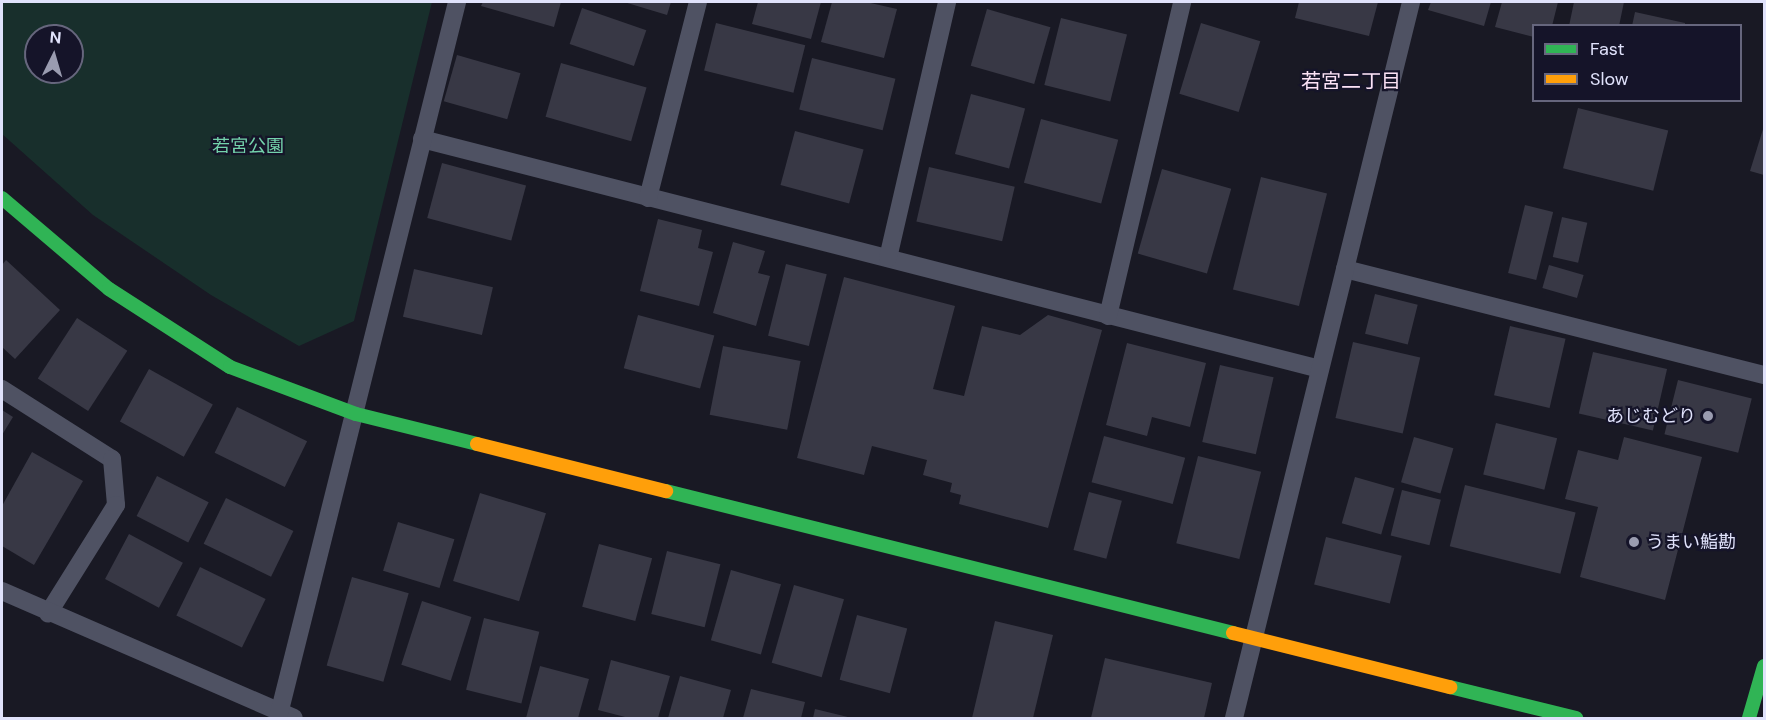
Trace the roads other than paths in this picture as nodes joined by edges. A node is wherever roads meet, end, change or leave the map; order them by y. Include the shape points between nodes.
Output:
1 (457, 2) edge
2 (698, 2) edge
3 (947, 2) edge
4 (1182, 2) edge
5 (1411, 2) edge
6 (422, 139) junction
7 (2, 198) edge
8 (648, 198) junction
9 (888, 258) junction
10 (1345, 269) junction
11 (1108, 316) junction
12 (1320, 369) junction
13 (1764, 375) edge
14 (2, 389) edge
15 (356, 414) junction
16 (2, 591) edge
17 (48, 614) junction
18 (1253, 639) junction
19 (1764, 666) edge
20 (284, 717) edge
21 (1234, 718) edge
22 (1576, 718) edge
23 (1749, 718) edge

1 - 6 lane
2 - 8 lane
3 - 9 lane
4 - 11 lane
5 - 10 lane
6 - 8 lane
6 - 15 lane
7 - 15 street via 109,289 230,367
8 - 9 lane
9 - 11 lane
10 - 12 lane
10 - 13 lane
11 - 12 lane
12 - 18 lane
14 - 17 lane via 112,459 116,505
15 - 18 street
15 - 20 lane
16 - 17 lane
17 - 20 lane
18 - 21 lane
18 - 22 street
19 - 23 street

